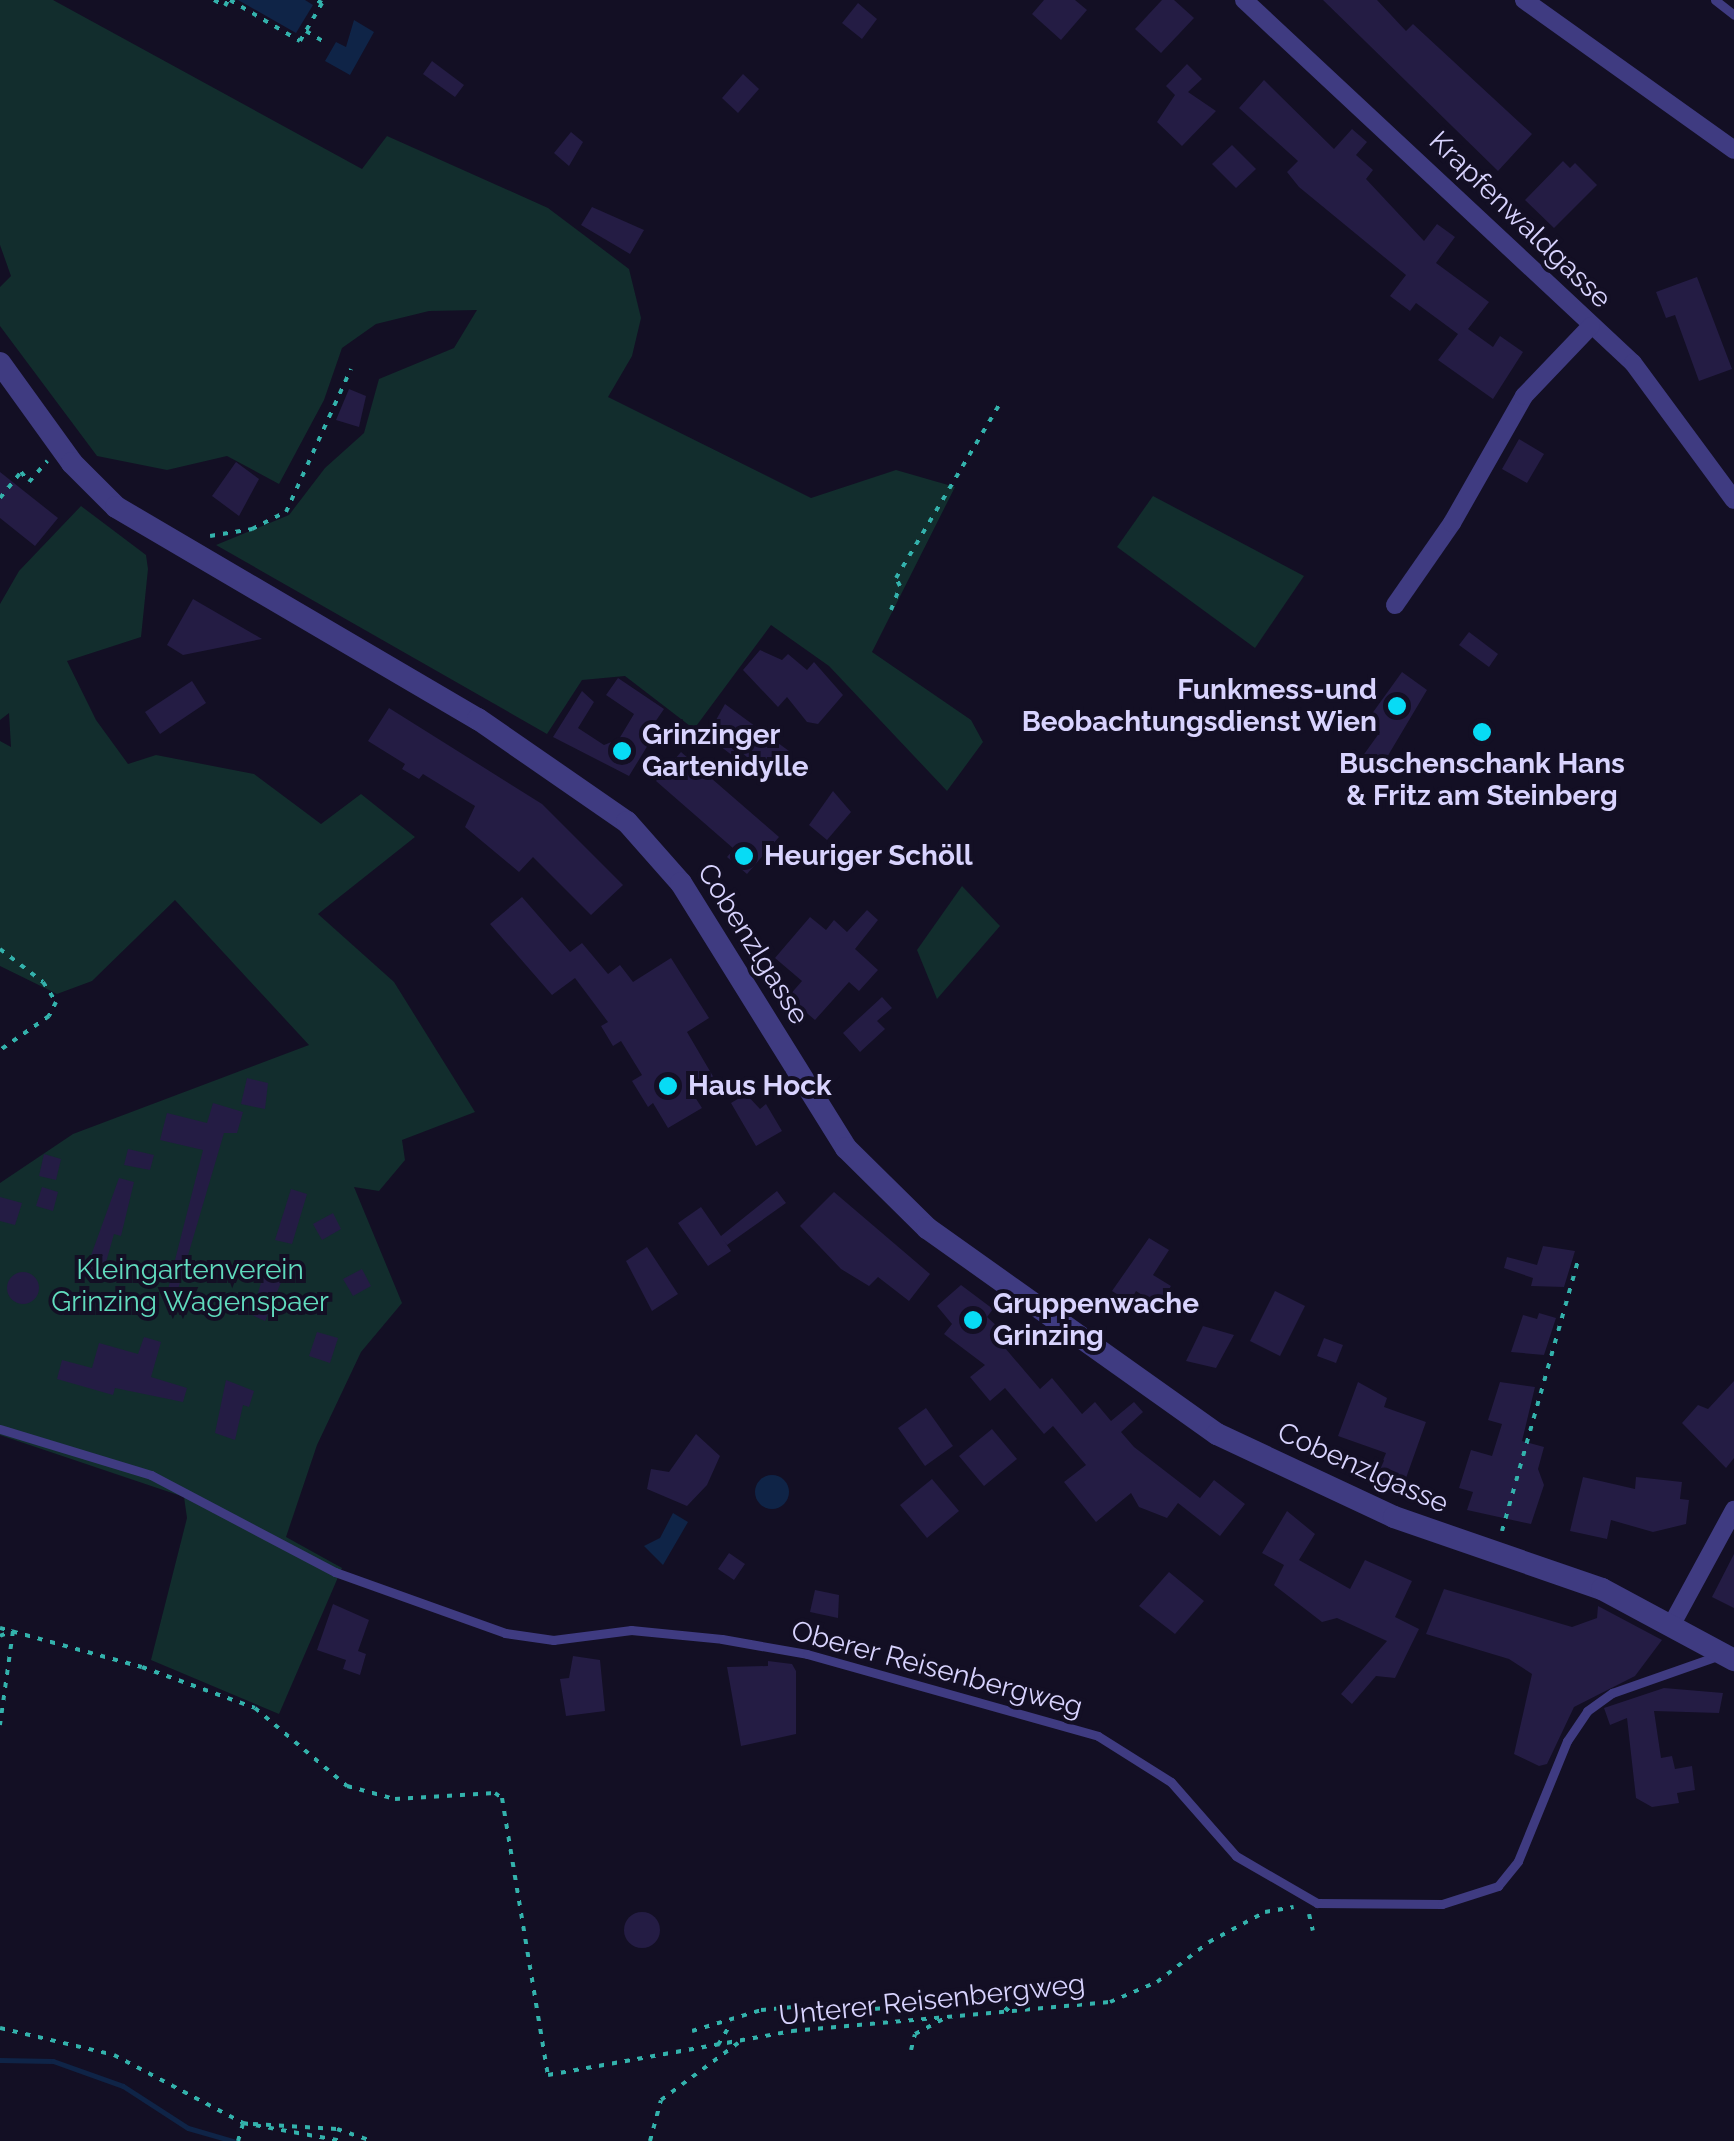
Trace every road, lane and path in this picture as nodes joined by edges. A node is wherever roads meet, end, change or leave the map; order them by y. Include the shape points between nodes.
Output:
1 (214, 0) edge
2 (229, 0) edge
3 (316, 0) edge
4 (1244, 0) edge
5 (1524, 0) edge
6 (1716, 0) edge
7 (1734, 15) edge
8 (306, 30) junction
9 (326, 44) dead end
10 (1734, 150) edge
11 (1591, 326) junction
12 (0, 364) edge
13 (351, 369) dead end
14 (999, 406) dead end
15 (60, 446) junction
16 (0, 498) edge
17 (1734, 500) edge
18 (195, 557) junction
19 (1395, 605) dead end
20 (890, 610) dead end
21 (0, 949) edge
22 (0, 1050) edge
23 (1580, 1256) dead end
24 (0, 1430) edge
25 (1734, 1510) edge
26 (1495, 1554) junction
27 (1672, 1624) junction
28 (0, 1628) edge
29 (13, 1631) junction
30 (0, 1636) edge
31 (1728, 1657) edge
32 (0, 1724) edge
33 (1312, 1904) junction
34 (1313, 1931) dead end
35 (1010, 2012) junction
36 (947, 2017) junction
37 (731, 2023) junction
38 (0, 2028) edge
39 (692, 2031) dead end
40 (738, 2043) junction
41 (717, 2047) junction
42 (911, 2050) dead end
43 (245, 2125) junction
44 (238, 2141) edge
45 (342, 2141) edge
46 (372, 2141) edge
47 (650, 2141) edge

1 - 2 path via 225,6
2 - 8 path via 300,41
3 - 8 path via 322,3
4 - 11 street, Krapfenwaldgasse
5 - 10 street
6 - 7 lane
8 - 9 path
11 - 17 street, Krapfenwaldgasse via 1646,379
11 - 19 street via 1524,396 1452,523
12 - 15 street, Cobenzlgasse
13 - 18 path via 286,512 252,529 211,534
14 - 20 path via 896,578
15 - 16 path via 29,482 21,472
15 - 18 street, Cobenzlgasse via 116,507
18 - 26 street, Cobenzlgasse via 478,719 614,809 681,883 846,1148 927,1228 1217,1434 1330,1490
21 - 22 path via 44,982 56,1002 49,1016
23 - 26 path
24 - 33 lane, Oberer Reisenbergweg via 151,1475 334,1572 504,1634 554,1640 631,1630 722,1639 807,1654 1098,1736 1172,1782 1236,1856
25 - 27 street
26 - 27 street, Cobenzlgasse via 1602,1589
27 - 31 street, Cobenzlgasse
28 - 29 path
29 - 30 path
29 - 32 path
29 - 41 path, Unterer Reisenbergweg via 142,1666 254,1708 348,1786 395,1799 494,1792 502,1798 548,2075
31 - 33 lane, Oberer Reisenbergweg via 1612,1694 1587,1711 1567,1741 1518,1861 1498,1886 1442,1904
33 - 34 path
33 - 35 path, Unterer Reisenbergweg via 1266,1912 1210,1942 1157,1982 1110,2002
35 - 36 path, Unterer Reisenbergweg
35 - 37 path via 995,1998 849,2011 825,2004 761,2010
36 - 40 path, Unterer Reisenbergweg via 808,2029
36 - 42 path via 915,2034
37 - 39 path
37 - 41 path
38 - 43 path via 114,2054
40 - 41 path, Unterer Reisenbergweg
40 - 47 path via 662,2100
43 - 44 path
43 - 45 path
43 - 46 path via 337,2129

